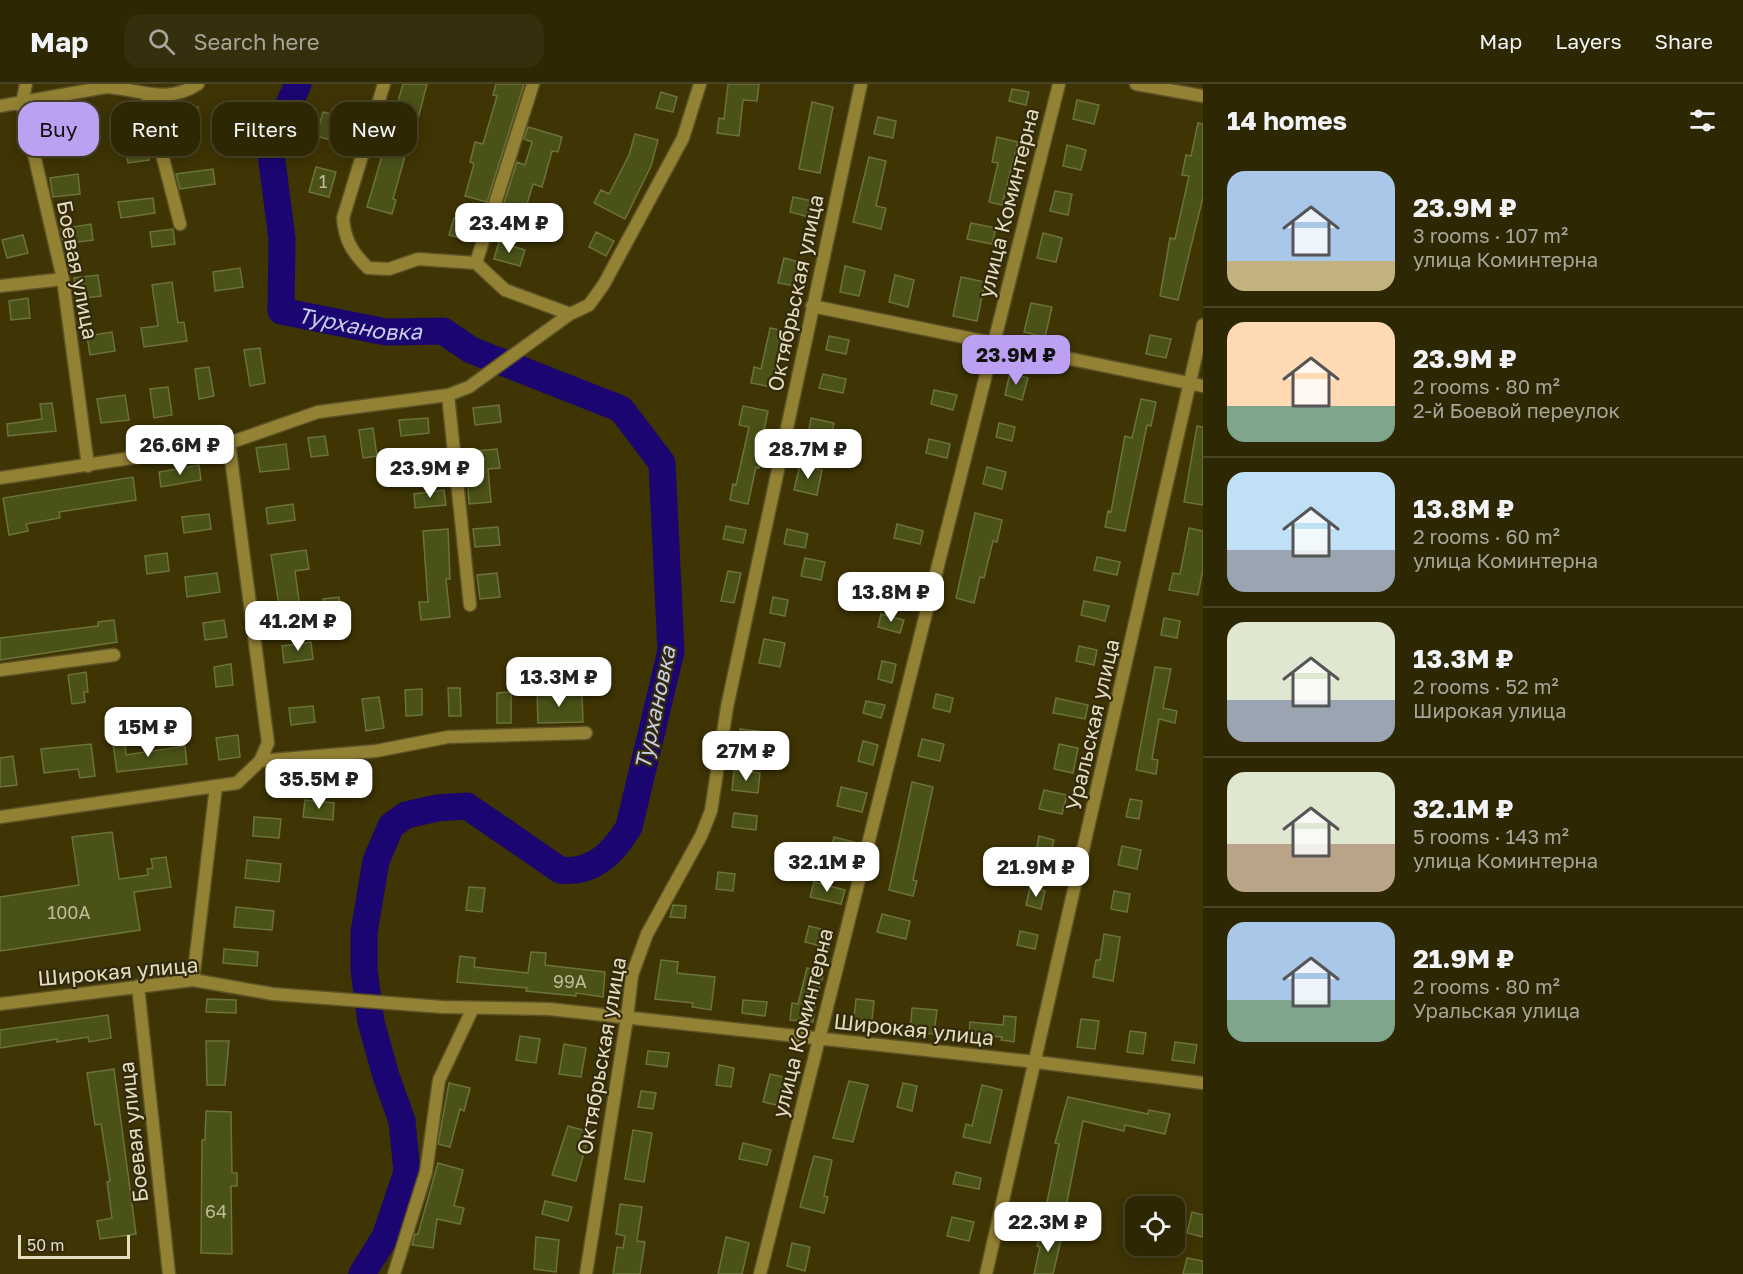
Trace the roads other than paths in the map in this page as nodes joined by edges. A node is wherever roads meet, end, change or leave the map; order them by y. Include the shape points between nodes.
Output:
1 (26, 84) edge
2 (198, 84) edge
3 (384, 84) edge
4 (533, 84) edge
5 (700, 84) edge
6 (861, 84) edge
7 (1059, 84) edge
8 (1136, 84) edge
9 (147, 96) junction
10 (1203, 96) edge
11 (22, 102) edge
12 (27, 102) edge
13 (18, 104) edge
14 (0, 106) edge
15 (34, 156) edge
16 (180, 224) dead end
17 (476, 264) junction
18 (63, 279) junction
19 (0, 286) edge
20 (812, 306) junction
21 (570, 314) junction
22 (1203, 326) edge
23 (994, 344) junction
24 (1197, 385) edge
25 (448, 395) junction
26 (229, 443) junction
27 (88, 466) junction
28 (0, 478) edge
29 (470, 604) dead end
30 (114, 655) dead end
31 (0, 670) edge
32 (586, 733) dead end
33 (260, 761) junction
34 (216, 786) junction
35 (0, 817) edge
36 (193, 980) junction
37 (138, 986) junction
38 (0, 1005) edge
39 (473, 1008) junction
40 (627, 1018) junction
41 (819, 1040) junction
42 (1036, 1062) junction
43 (1203, 1083) edge
44 (169, 1274) edge
45 (394, 1274) edge
46 (586, 1274) edge
47 (760, 1274) edge
48 (986, 1274) edge

1 - 11 street, Боевая улица
2 - 9 street via 174,93
3 - 17 street via 343,218 345,238 368,268 389,269 418,259
4 - 17 street
5 - 21 street via 684,138 604,284 589,306
6 - 20 street, Октябрьская улица
7 - 23 street, улица Коминтерна
8 - 10 street
9 - 12 street via 106,87
9 - 16 street
13 - 14 street
15 - 18 street, Боевая улица
17 - 21 street via 505,290
18 - 19 street
18 - 27 street, Боевая улица
20 - 23 street
20 - 40 street, Октябрьская улица via 727,707 711,811 647,934 632,975
21 - 25 street via 469,387
22 - 24 street, Уральская улица
23 - 24 street
23 - 41 street, улица Коминтерна
24 - 42 street, Уральская улица
25 - 26 street via 318,412
25 - 29 street
26 - 27 street
26 - 33 street via 268,743
27 - 28 street
30 - 31 street
32 - 33 street via 448,737 376,751
33 - 34 street via 237,783
34 - 35 street
34 - 36 street
36 - 37 street, Широкая улица
36 - 39 street, Широкая улица via 273,994
37 - 38 street, Широкая улица
37 - 44 street, Боевая улица
39 - 40 street, Широкая улица via 549,1009
39 - 45 street via 439,1080 426,1172
40 - 41 street, Широкая улица
40 - 46 street, Октябрьская улица
41 - 42 street, Широкая улица
41 - 47 street, улица Коминтерна
42 - 43 street, Широкая улица
42 - 48 street, Уральская улица

